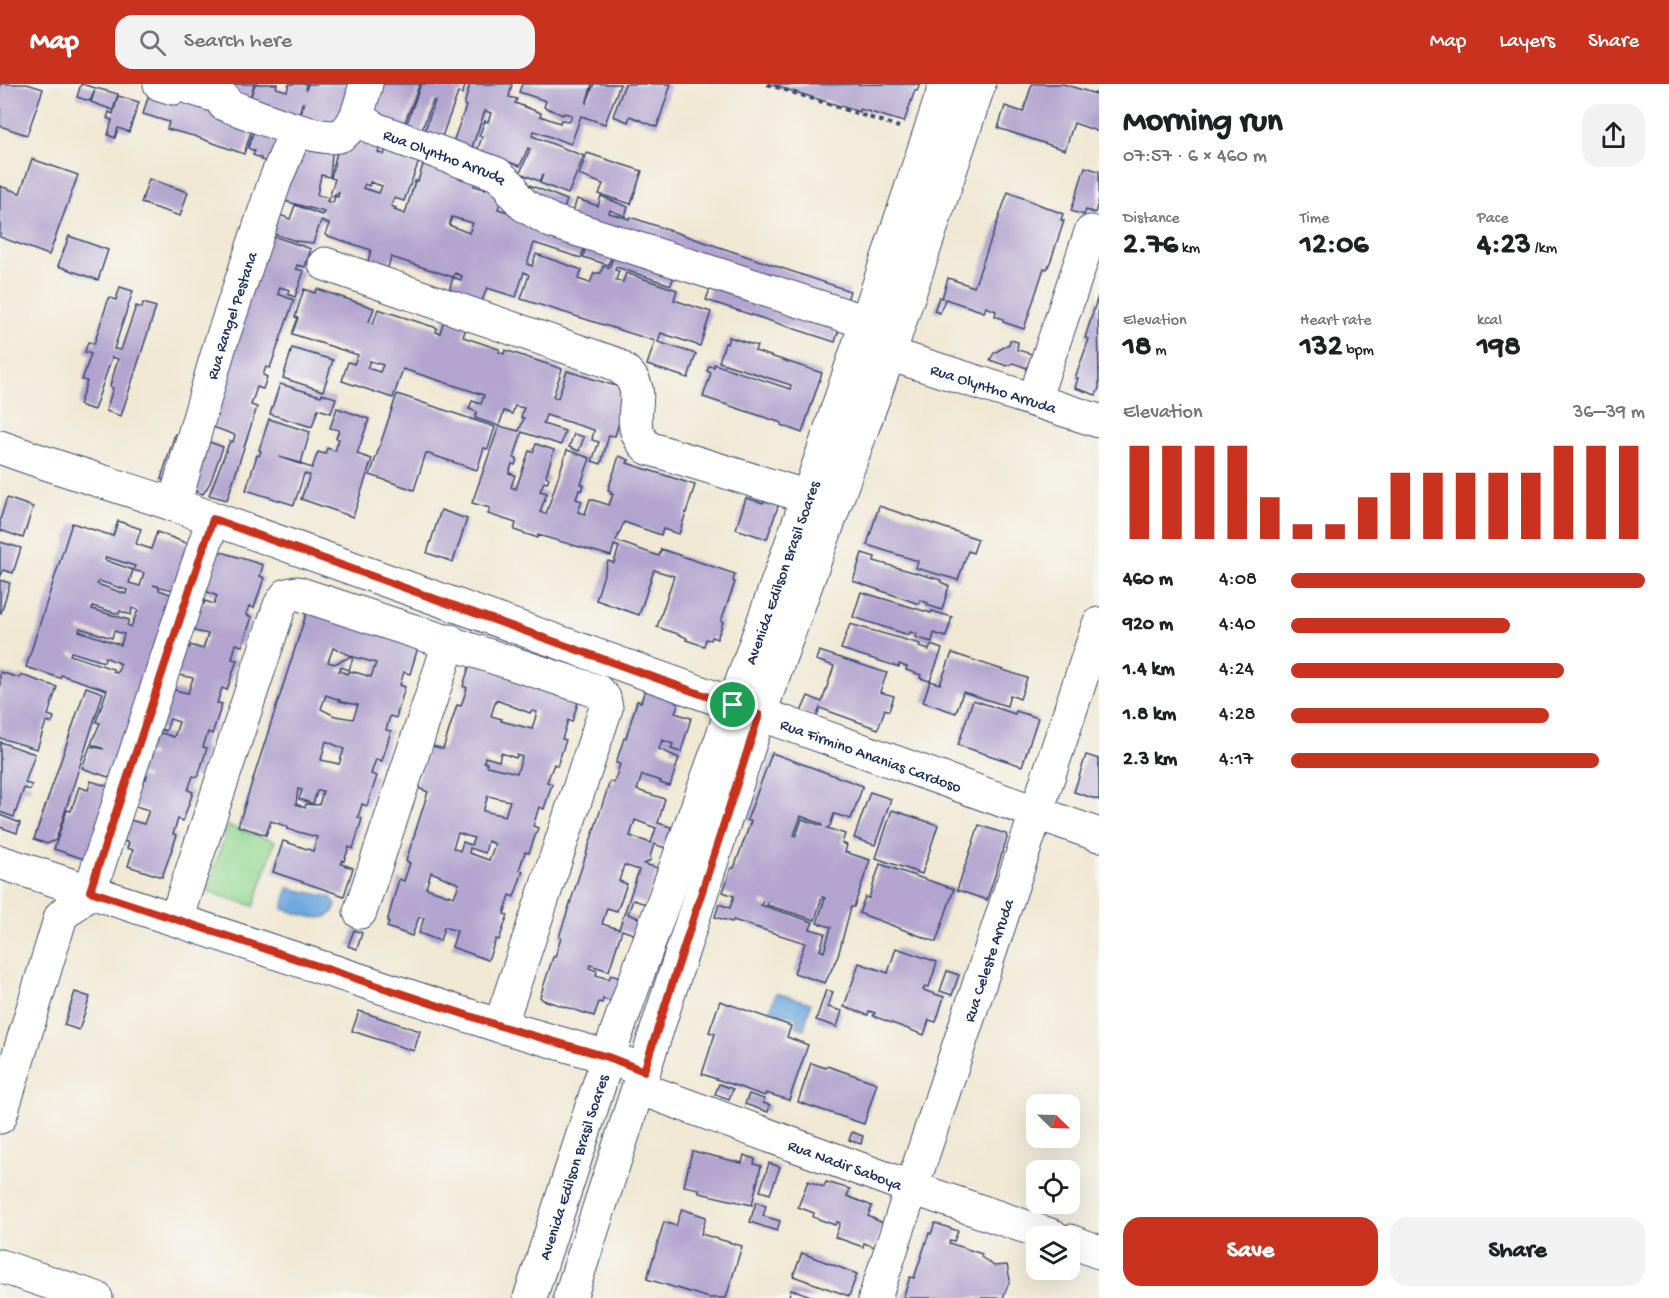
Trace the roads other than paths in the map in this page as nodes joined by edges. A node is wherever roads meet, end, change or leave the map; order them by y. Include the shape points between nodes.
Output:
1 (366, 84) edge
2 (946, 84) edge
3 (979, 84) edge
4 (152, 85) edge
5 (356, 117) junction
6 (296, 130) junction
7 (1091, 231) dead end
8 (325, 264) dead end
9 (866, 322) junction
10 (889, 354) junction
11 (1034, 400) junction
12 (1099, 421) edge
13 (0, 447) edge
14 (808, 497) junction
15 (174, 505) junction
16 (213, 519) junction
17 (1099, 624) edge
18 (450, 641) junction
19 (746, 710) junction
20 (1035, 812) junction
21 (1099, 835) edge
22 (0, 862) edge
23 (90, 891) junction
24 (360, 912) dead end
25 (176, 919) junction
26 (500, 1026) junction
27 (608, 1057) junction
28 (642, 1079) junction
29 (0, 1117) edge
30 (912, 1188) junction
31 (1026, 1227) edge
32 (1080, 1245) edge
33 (1099, 1251) edge
34 (0, 1266) edge
35 (96, 1298) edge
36 (530, 1298) edge
37 (570, 1298) edge
38 (875, 1298) edge

1 - 5 street
2 - 9 street, Avenida Edilson Brasil Soares
3 - 10 street, Avenida Edilson Brasil Soares
4 - 6 street via 173,88 178,84 223,98 224,104
5 - 6 street via 342,135 332,138
5 - 9 street, Rua Olyntho Arruda via 375,129 497,174 524,205 551,221
6 - 15 street, Rua Rangel Pestana via 220,345
7 - 11 street
8 - 14 street via 613,363 632,378 636,388 635,427 639,439 648,447
9 - 14 street, Avenida Edilson Brasil Soares
10 - 11 street, Rua Olyntho Arruda
10 - 19 street, Avenida Edilson Brasil Soares
11 - 12 street, Rua Olyntho Arruda
13 - 15 street, Rua Firmino Ananias Cardoso
14 - 19 street, Avenida Edilson Brasil Soares
15 - 16 street, Rua Firmino Ananias Cardoso
16 - 19 street, Rua Firmino Ananias Cardoso
16 - 23 street
17 - 20 street, Rua Celeste Arruda
18 - 24 street
18 - 25 street via 297,593 287,595 280,605
18 - 26 street via 597,691 606,708
19 - 20 street, Rua Firmino Ananias Cardoso
19 - 27 street, Avenida Edilson Brasil Soares
19 - 28 street, Avenida Edilson Brasil Soares
20 - 21 street, Rua Firmino Ananias Cardoso
20 - 30 street, Rua Celeste Arruda
22 - 23 street, Rua Nadir Saboya
23 - 25 street, Rua Nadir Saboya
23 - 29 street via 61,916
25 - 26 street, Rua Nadir Saboya
26 - 27 street, Rua Nadir Saboya
27 - 28 street, Rua Nadir Saboya
27 - 36 street, Avenida Edilson Brasil Soares
28 - 30 street, Rua Nadir Saboya
28 - 37 street, Avenida Edilson Brasil Soares
30 - 31 street, Rua Nadir Saboya
30 - 38 street, Rua Celeste Arruda
32 - 33 street
34 - 35 street

